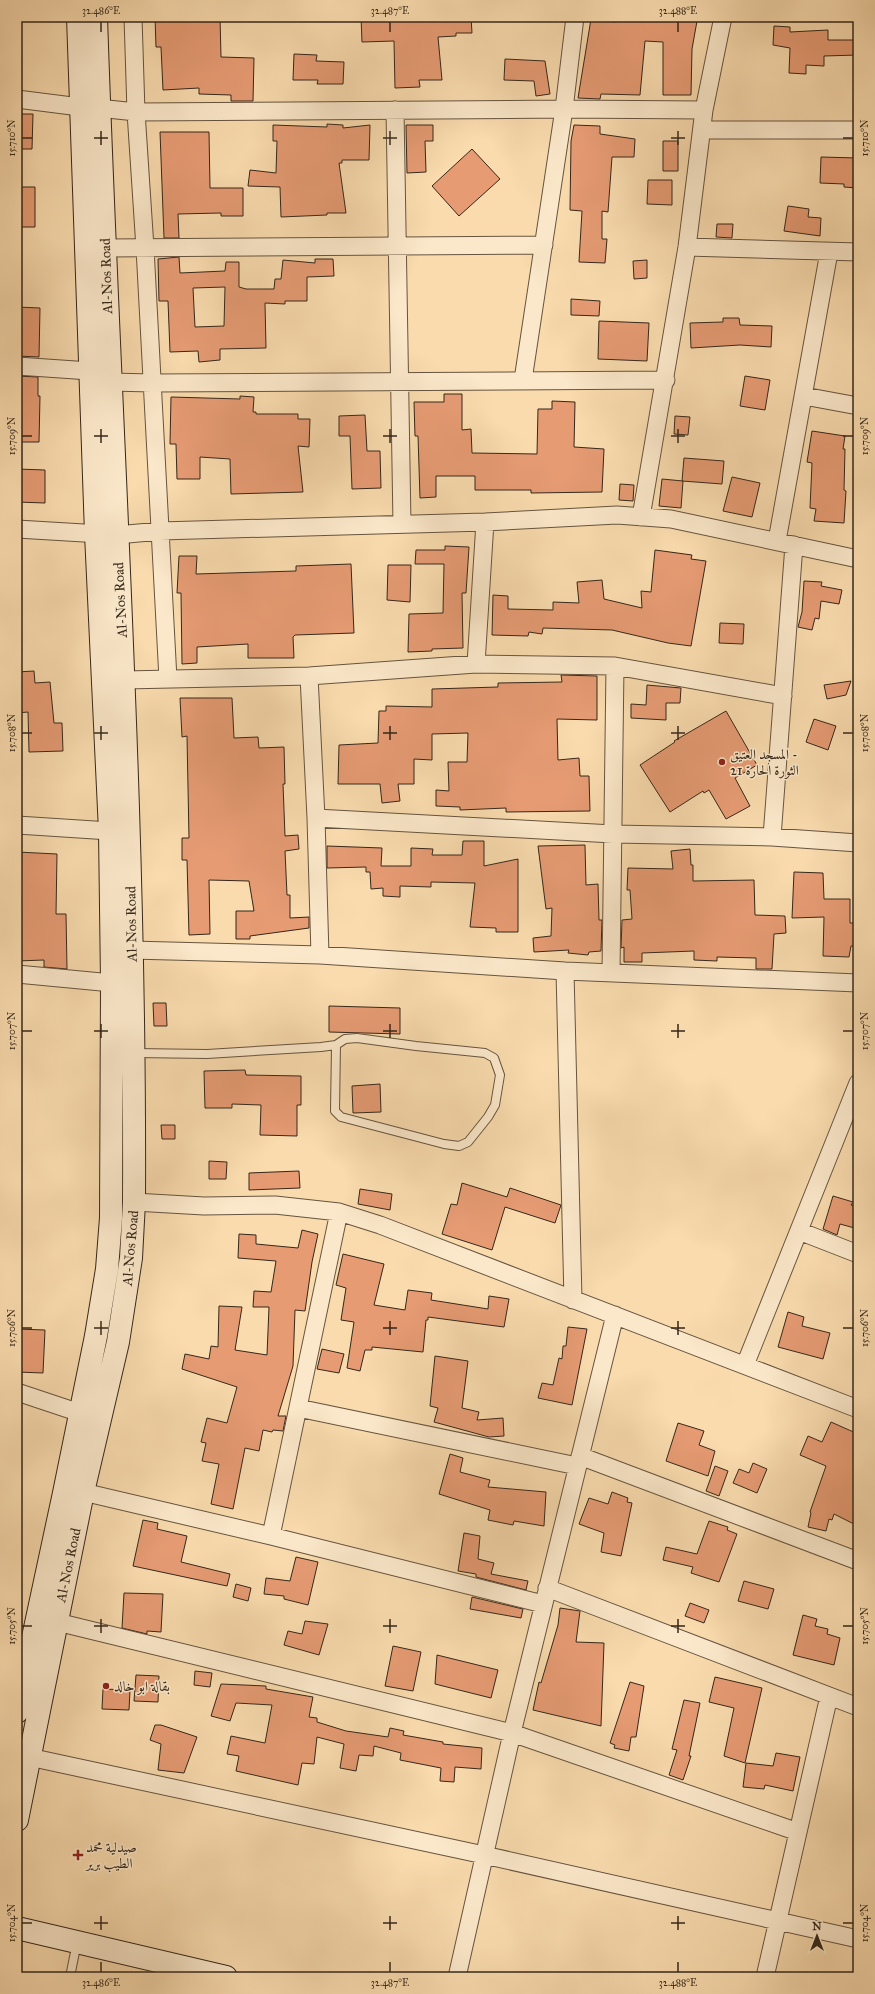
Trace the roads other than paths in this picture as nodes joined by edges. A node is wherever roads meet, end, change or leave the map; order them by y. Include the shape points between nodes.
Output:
1 (78, 17) edge
2 (96, 17) edge
3 (133, 17) edge
4 (575, 17) edge
5 (723, 17) edge
6 (17, 99) edge
7 (89, 108) junction
8 (564, 109) junction
9 (395, 110) junction
10 (704, 110) junction
11 (136, 112) junction
12 (702, 130) junction
13 (858, 130) edge
14 (544, 245) junction
15 (398, 246) junction
16 (687, 247) junction
17 (105, 248) junction
18 (145, 248) junction
19 (830, 252) junction
20 (858, 252) edge
21 (17, 366) edge
22 (90, 371) junction
23 (523, 380) junction
24 (666, 380) junction
25 (110, 382) junction
26 (400, 382) junction
27 (152, 383) junction
28 (804, 396) junction
29 (858, 406) edge
30 (641, 517) junction
31 (485, 522) junction
32 (402, 524) junction
33 (17, 530) edge
34 (160, 531) junction
35 (96, 534) junction
36 (117, 535) junction
37 (777, 541) junction
38 (794, 545) junction
39 (858, 559) edge
40 (476, 664) junction
41 (615, 666) junction
42 (308, 676) junction
43 (168, 679) junction
44 (124, 680) junction
45 (783, 696) junction
46 (316, 818) junction
47 (17, 825) edge
48 (110, 831) junction
49 (613, 834) junction
50 (772, 837) junction
51 (858, 843) edge
52 (131, 950) junction
53 (320, 955) junction
54 (565, 971) junction
55 (610, 973) junction
56 (17, 974) edge
57 (112, 983) junction
58 (858, 983) edge
59 (336, 1045) junction
60 (134, 1053) junction
61 (858, 1083) edge
62 (134, 1202) junction
63 (339, 1212) junction
64 (799, 1231) junction
65 (858, 1254) edge
66 (573, 1300) junction
67 (614, 1315) junction
68 (745, 1365) junction
69 (17, 1392) edge
70 (298, 1408) junction
71 (858, 1408) edge
72 (80, 1413) junction
73 (579, 1461) junction
74 (83, 1492) junction
75 (271, 1536) junction
76 (858, 1561) edge
77 (545, 1596) junction
78 (57, 1622) junction
79 (21, 1675) edge
80 (830, 1696) junction
81 (858, 1707) edge
82 (17, 1712) edge
83 (512, 1733) junction
84 (29, 1757) junction
85 (17, 1820) edge
86 (798, 1832) junction
87 (484, 1855) junction
88 (777, 1923) junction
89 (17, 1928) edge
90 (858, 1940) edge
91 (77, 1942) junction
92 (70, 1977) edge
93 (226, 1977) edge
94 (457, 1977) edge
95 (764, 1977) edge

1 - 7 main road, Al-Nos Road
2 - 7 main road, Al-Nos Road
3 - 11 street
4 - 8 street
5 - 10 street
6 - 7 street
7 - 11 street
7 - 17 main road, Al-Nos Road
7 - 22 main road, Al-Nos Road
8 - 9 street
8 - 10 street
8 - 14 street
9 - 11 street
9 - 15 street
10 - 12 street
11 - 18 street
12 - 13 street
12 - 16 street
14 - 15 street
14 - 23 street
15 - 18 street
15 - 26 street
16 - 19 street
16 - 24 street
17 - 18 street
17 - 25 main road, Al-Nos Road
18 - 27 street
19 - 20 street
19 - 28 street
21 - 22 street
22 - 35 main road, Al-Nos Road
23 - 24 street
23 - 26 street
24 - 30 street
25 - 27 street
25 - 36 main road, Al-Nos Road
26 - 27 street
26 - 32 street
27 - 34 street
28 - 29 street
28 - 37 street
30 - 31 street via 617,515
30 - 37 street via 671,520
31 - 32 street
31 - 40 street
32 - 34 street
33 - 35 street
34 - 36 street
34 - 43 street
35 - 36 street
35 - 48 main road, Al-Nos Road
36 - 44 main road, Al-Nos Road
37 - 38 street
38 - 39 street
38 - 45 street
40 - 41 street
40 - 42 street
41 - 45 street
41 - 49 street
42 - 43 street
42 - 46 street
43 - 44 street
44 - 52 main road, Al-Nos Road
45 - 50 street
46 - 49 street
46 - 53 street
47 - 48 street
48 - 57 main road, Al-Nos Road
49 - 50 street
49 - 55 street
50 - 51 street
52 - 53 street
52 - 60 main road, Al-Nos Road
53 - 54 street
54 - 55 street
54 - 66 street
55 - 58 street
56 - 57 street
57 - 72 main road, Al-Nos Road via 111,1218 107,1269
59 - 59 lane via 345,1039 357,1038 486,1053 494,1058 500,1075 495,1105 468,1142 459,1146 340,1117 335,1111
59 - 60 lane via 207,1054
60 - 62 main road, Al-Nos Road
61 - 64 street
62 - 63 street via 204,1206 275,1205
62 - 74 main road, Al-Nos Road via 131,1258 118,1342
63 - 66 street via 380,1225
63 - 70 street
64 - 65 street
64 - 68 street
66 - 67 street
67 - 68 street
67 - 73 street
68 - 71 street
69 - 72 street
70 - 73 street
70 - 75 street
72 - 79 main road, Al-Nos Road
73 - 76 street
73 - 77 street
74 - 75 street
74 - 78 main road, Al-Nos Road
75 - 77 street
77 - 80 street
77 - 83 street
78 - 83 street
78 - 84 main road, Al-Nos Road
79 - 82 main road, Al-Nos Road
80 - 81 street
80 - 86 street
83 - 86 street
83 - 87 street
84 - 85 main road, Al-Nos Road
84 - 87 street
86 - 88 street
87 - 88 street
87 - 94 street
88 - 90 street
88 - 95 street
89 - 91 main road
91 - 92 lane
91 - 93 main road

